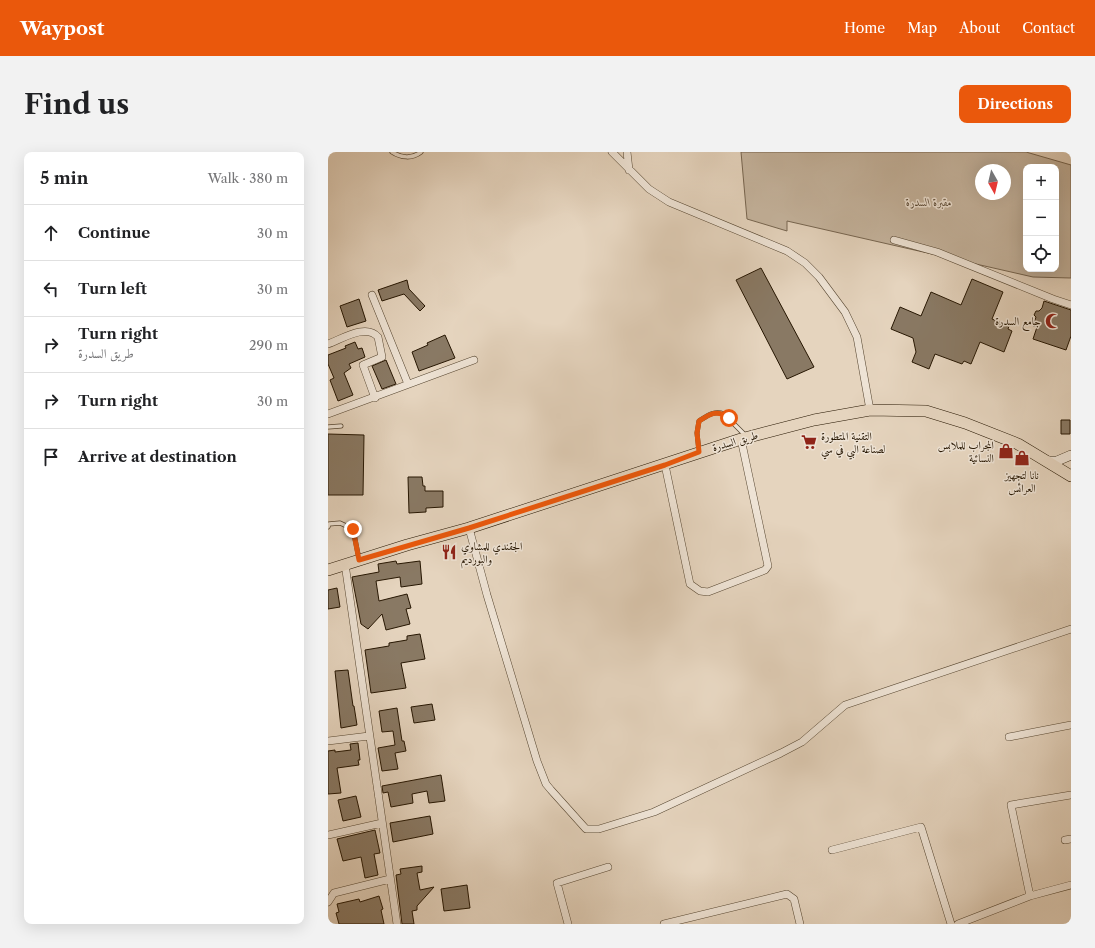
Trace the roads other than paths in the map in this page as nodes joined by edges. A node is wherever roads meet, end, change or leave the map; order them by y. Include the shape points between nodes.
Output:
1 (392, 152) edge
2 (421, 152) edge
3 (612, 152) edge
4 (627, 152) edge
5 (629, 170) junction
6 (894, 240) dead end
7 (372, 295) dead end
8 (1071, 305) edge
9 (328, 344) edge
10 (474, 360) dead end
11 (408, 384) junction
12 (375, 398) junction
13 (870, 410) junction
14 (328, 414) edge
15 (341, 426) dead end
16 (328, 427) edge
17 (744, 438) junction
18 (699, 452) junction
19 (1071, 455) edge
20 (1045, 461) junction
21 (665, 465) junction
22 (1071, 476) edge
23 (328, 524) edge
24 (469, 528) junction
25 (359, 560) junction
26 (345, 564) junction
27 (328, 570) edge
28 (1071, 630) edge
29 (1071, 725) edge
30 (369, 736) junction
31 (1009, 737) dead end
32 (328, 741) edge
33 (1071, 795) edge
34 (382, 823) junction
35 (328, 835) edge
36 (832, 850) dead end
37 (608, 868) dead end
38 (390, 879) junction
39 (1071, 885) edge
40 (1030, 896) junction
41 (328, 902) edge
42 (397, 924) edge
43 (568, 924) edge
44 (664, 924) edge
45 (800, 924) edge
46 (951, 924) edge
47 (958, 924) edge

1 - 2 lane via 410,157
3 - 5 street
4 - 5 street
5 - 13 street via 649,189 670,202 787,251 804,262 819,277 845,312 857,337
6 - 8 street via 937,252
7 - 11 street
9 - 12 street via 362,331 376,334 381,344 382,356 363,365
10 - 11 street
11 - 12 street
12 - 14 street
13 - 17 main road, طريق السدرة via 814,420
13 - 20 main road, طريق السدرة via 926,411 965,422 1018,444
15 - 16 lane
17 - 18 main road, طريق السدرة
17 - 18 lane via 724,414 712,413 699,421
17 - 21 street via 768,566 765,570 708,592 693,588 690,584
18 - 21 main road, طريق السدرة
19 - 20 street via 1057,461
20 - 22 main road, طريق السدرة
21 - 24 main road, طريق السدرة
23 - 25 lane via 340,523 353,529
24 - 25 main road, طريق السدرة
24 - 28 street via 487,595 546,784 556,798 589,830 654,812 781,753 802,742 845,705
25 - 26 main road, طريق السدرة
26 - 27 main road, طريق السدرة
26 - 30 street
29 - 31 street
30 - 32 street
30 - 34 street
33 - 40 street via 1011,805
34 - 35 street
34 - 38 street
36 - 46 street via 921,827
37 - 43 street via 557,883
38 - 41 street via 334,893
38 - 42 street
39 - 40 street
40 - 47 street
44 - 45 street via 787,894 794,899

